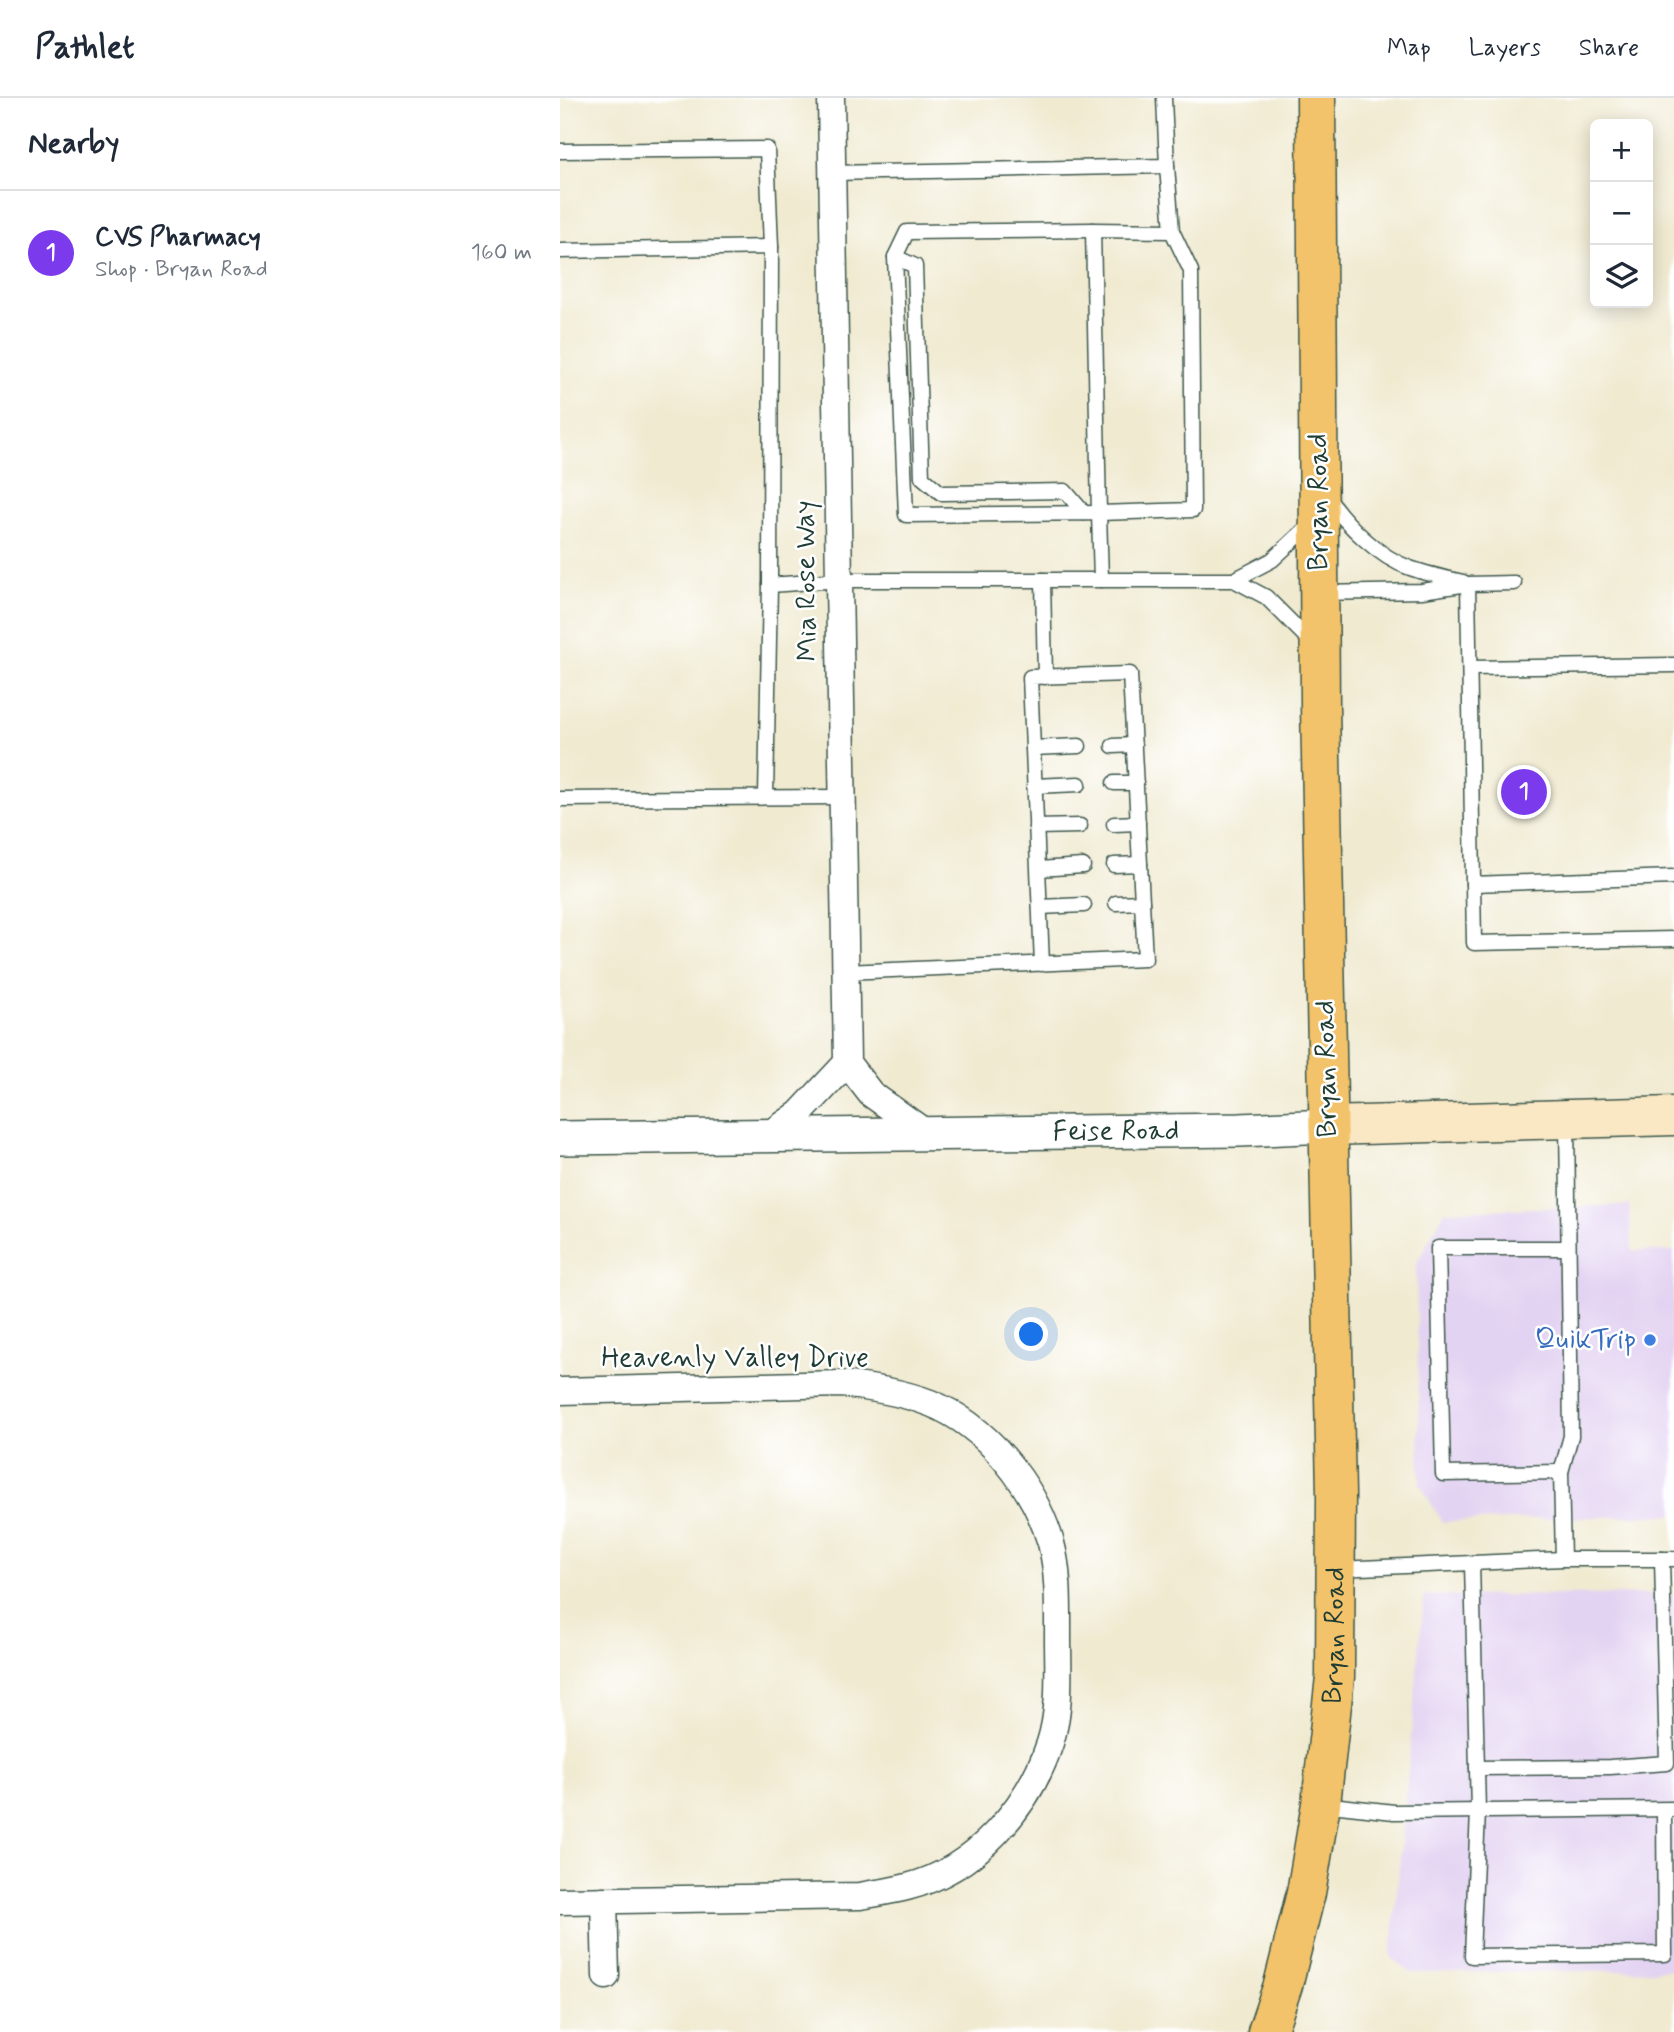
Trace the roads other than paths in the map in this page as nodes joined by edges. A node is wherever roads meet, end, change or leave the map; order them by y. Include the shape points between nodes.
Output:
1 (831, 98) edge
2 (1164, 98) edge
3 (1316, 98) edge
4 (560, 151) edge
5 (1167, 166) junction
6 (832, 173) junction
7 (1093, 230) junction
8 (1172, 231) junction
9 (771, 247) junction
10 (560, 251) edge
11 (895, 257) junction
12 (1320, 500) junction
13 (1084, 513) junction
14 (1099, 513) junction
15 (839, 580) junction
16 (1043, 580) junction
17 (1101, 580) junction
18 (1234, 580) junction
19 (1514, 583) dead end
20 (1468, 584) junction
21 (771, 585) junction
22 (1320, 593) junction
23 (1320, 652) junction
24 (1674, 665) edge
25 (1471, 668) junction
26 (1045, 677) junction
27 (1134, 745) junction
28 (1079, 746) dead end
29 (1113, 746) dead end
30 (1033, 748) junction
31 (1114, 783) dead end
32 (1136, 783) junction
33 (1079, 784) dead end
34 (1034, 786) junction
35 (766, 797) junction
36 (842, 797) junction
37 (560, 799) edge
38 (1138, 823) junction
39 (1114, 824) dead end
40 (1080, 826) dead end
41 (1036, 827) junction
42 (1140, 864) junction
43 (1114, 865) dead end
44 (1083, 866) dead end
45 (1039, 869) junction
46 (1674, 877) edge
47 (1473, 884) junction
48 (1142, 902) junction
49 (1116, 903) dead end
50 (1084, 905) dead end
51 (1040, 907) junction
52 (1674, 939) edge
53 (1042, 964) junction
54 (845, 972) junction
55 (847, 1063) junction
56 (1674, 1116) edge
57 (1567, 1121) junction
58 (1328, 1126) junction
59 (926, 1133) junction
60 (769, 1135) junction
61 (560, 1139) edge
62 (1567, 1248) junction
63 (560, 1391) edge
64 (1561, 1472) junction
65 (1563, 1559) junction
66 (1668, 1559) edge
67 (1472, 1563) junction
68 (1337, 1569) junction
69 (1477, 1768) junction
70 (1321, 1804) junction
71 (1669, 1810) edge
72 (1478, 1811) junction
73 (560, 1900) edge
74 (604, 1900) junction
75 (606, 1976) dead end
76 (1267, 2032) edge

1 - 6 street, Mia Rose Way
2 - 5 lane
3 - 12 main road, Bryan Road
4 - 9 lane via 767,149
5 - 6 lane
5 - 8 lane
6 - 15 street, Mia Rose Way
7 - 8 lane
7 - 11 lane via 907,232
7 - 14 lane
8 - 14 lane via 1191,271 1193,509
9 - 10 lane
9 - 21 lane
11 - 13 lane via 915,266 922,477 941,493 1065,491
11 - 13 lane via 906,515
12 - 18 lane via 1272,560
12 - 20 lane via 1407,568
12 - 22 main road, Bryan Road
13 - 14 lane
14 - 17 lane
15 - 16 lane
15 - 21 lane
15 - 36 street, Mia Rose Way
16 - 17 lane
16 - 26 lane
17 - 18 lane
18 - 23 lane via 1266,597
19 - 20 lane
20 - 22 lane via 1422,591
20 - 25 lane
21 - 35 lane
22 - 23 main road, Bryan Road
23 - 58 main road, Bryan Road
24 - 25 lane
25 - 47 lane
26 - 27 lane via 1130,674
26 - 30 lane via 1030,677
27 - 29 lane
27 - 32 lane
28 - 30 lane
30 - 34 lane
31 - 32 lane
32 - 38 lane
33 - 34 lane
34 - 41 lane
35 - 36 lane
35 - 37 lane
36 - 54 street, Mia Rose Way
38 - 39 lane
38 - 42 lane
40 - 41 lane
41 - 45 lane
42 - 43 lane
42 - 48 lane
44 - 45 lane
45 - 51 lane
46 - 47 lane
47 - 52 lane via 1475,943
48 - 49 lane
48 - 53 lane via 1144,959
50 - 51 lane
51 - 53 lane
53 - 54 lane
54 - 55 street, Mia Rose Way
55 - 59 street via 871,1094
55 - 60 street via 799,1114
56 - 57 main road, Feise Road
57 - 58 main road, Feise Road
57 - 62 lane
58 - 59 street, Feise Road
58 - 68 main road, Bryan Road
59 - 60 street, Feise Road
60 - 61 street, Feise Road
62 - 64 lane via 1571,1436
62 - 64 lane via 1438,1248 1443,1474
63 - 74 street, Heavenly Valley Drive via 842,1384 888,1390 932,1404 968,1426 1003,1456 1031,1496 1051,1543 1058,1593 1059,1692 1051,1741 1031,1786 995,1836 953,1868 909,1887 860,1896
64 - 65 lane
65 - 66 lane
65 - 67 lane
66 - 69 lane via 1667,1763
67 - 68 lane
67 - 69 lane
68 - 70 main road, Bryan Road via 1335,1677
69 - 72 lane
70 - 72 lane via 1394,1812
70 - 76 main road, Bryan Road via 1306,1893
71 - 72 lane
71 - 72 lane via 1665,1954 1472,1956
73 - 74 street, Heavenly Valley Drive
74 - 75 street

